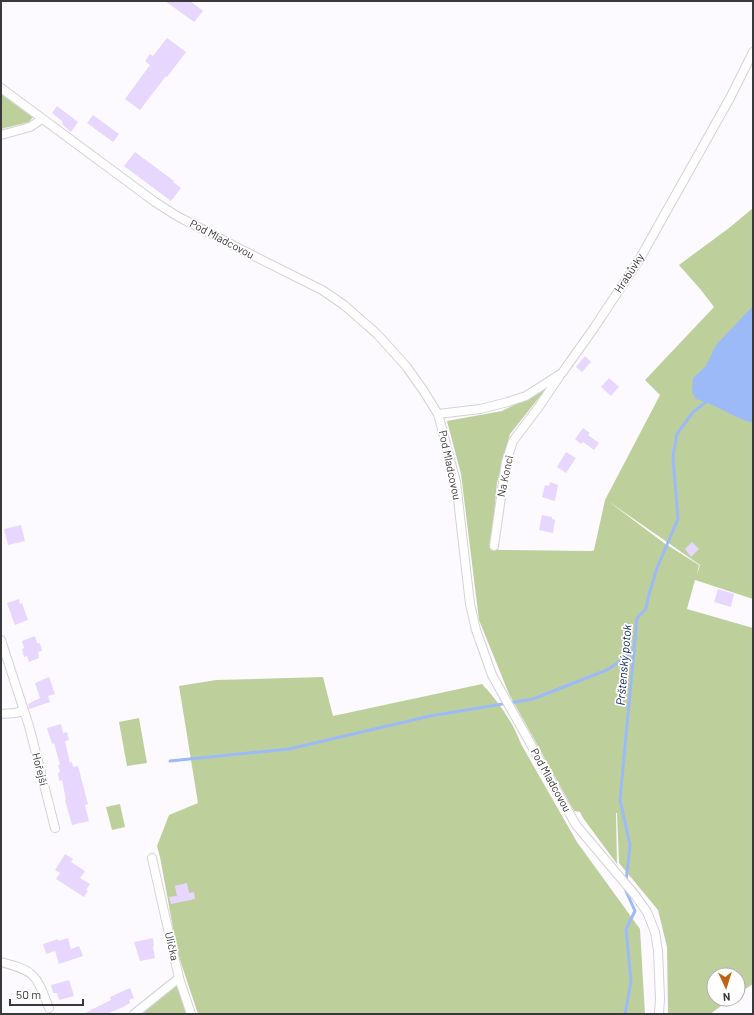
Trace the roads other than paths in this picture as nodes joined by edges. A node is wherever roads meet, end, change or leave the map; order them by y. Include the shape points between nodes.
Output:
1 (753, 52) edge
2 (1, 88) edge
3 (42, 119) junction
4 (1, 135) edge
5 (562, 373) junction
6 (438, 414) junction
7 (494, 546) dead end
8 (1, 640) edge
9 (24, 711) junction
10 (1, 714) edge
11 (55, 828) dead end
12 (152, 858) dead end
13 (1, 962) edge
14 (179, 978) junction
15 (49, 1008) dead end
16 (134, 1014) edge
17 (191, 1014) edge
18 (659, 1014) edge

1 - 5 street, Hrabůvky via 639,260
2 - 3 street, Pod Mladcovou
3 - 4 street via 30,127
3 - 6 street, Pod Mladcovou via 166,209 322,290 344,305 377,334 406,366
5 - 6 street, Hrabůvky via 526,396 508,402 480,409
5 - 7 street, Na Konci via 513,441 506,462
6 - 18 street, Pod Mladcovou via 456,482 470,604 484,655 492,675 576,825 647,912 655,932
8 - 9 street, Hořejší
9 - 10 street
9 - 11 street, Hořejší
12 - 14 street, Ulička
13 - 15 street via 19,966 31,973
14 - 16 street
14 - 17 street, Ulička

